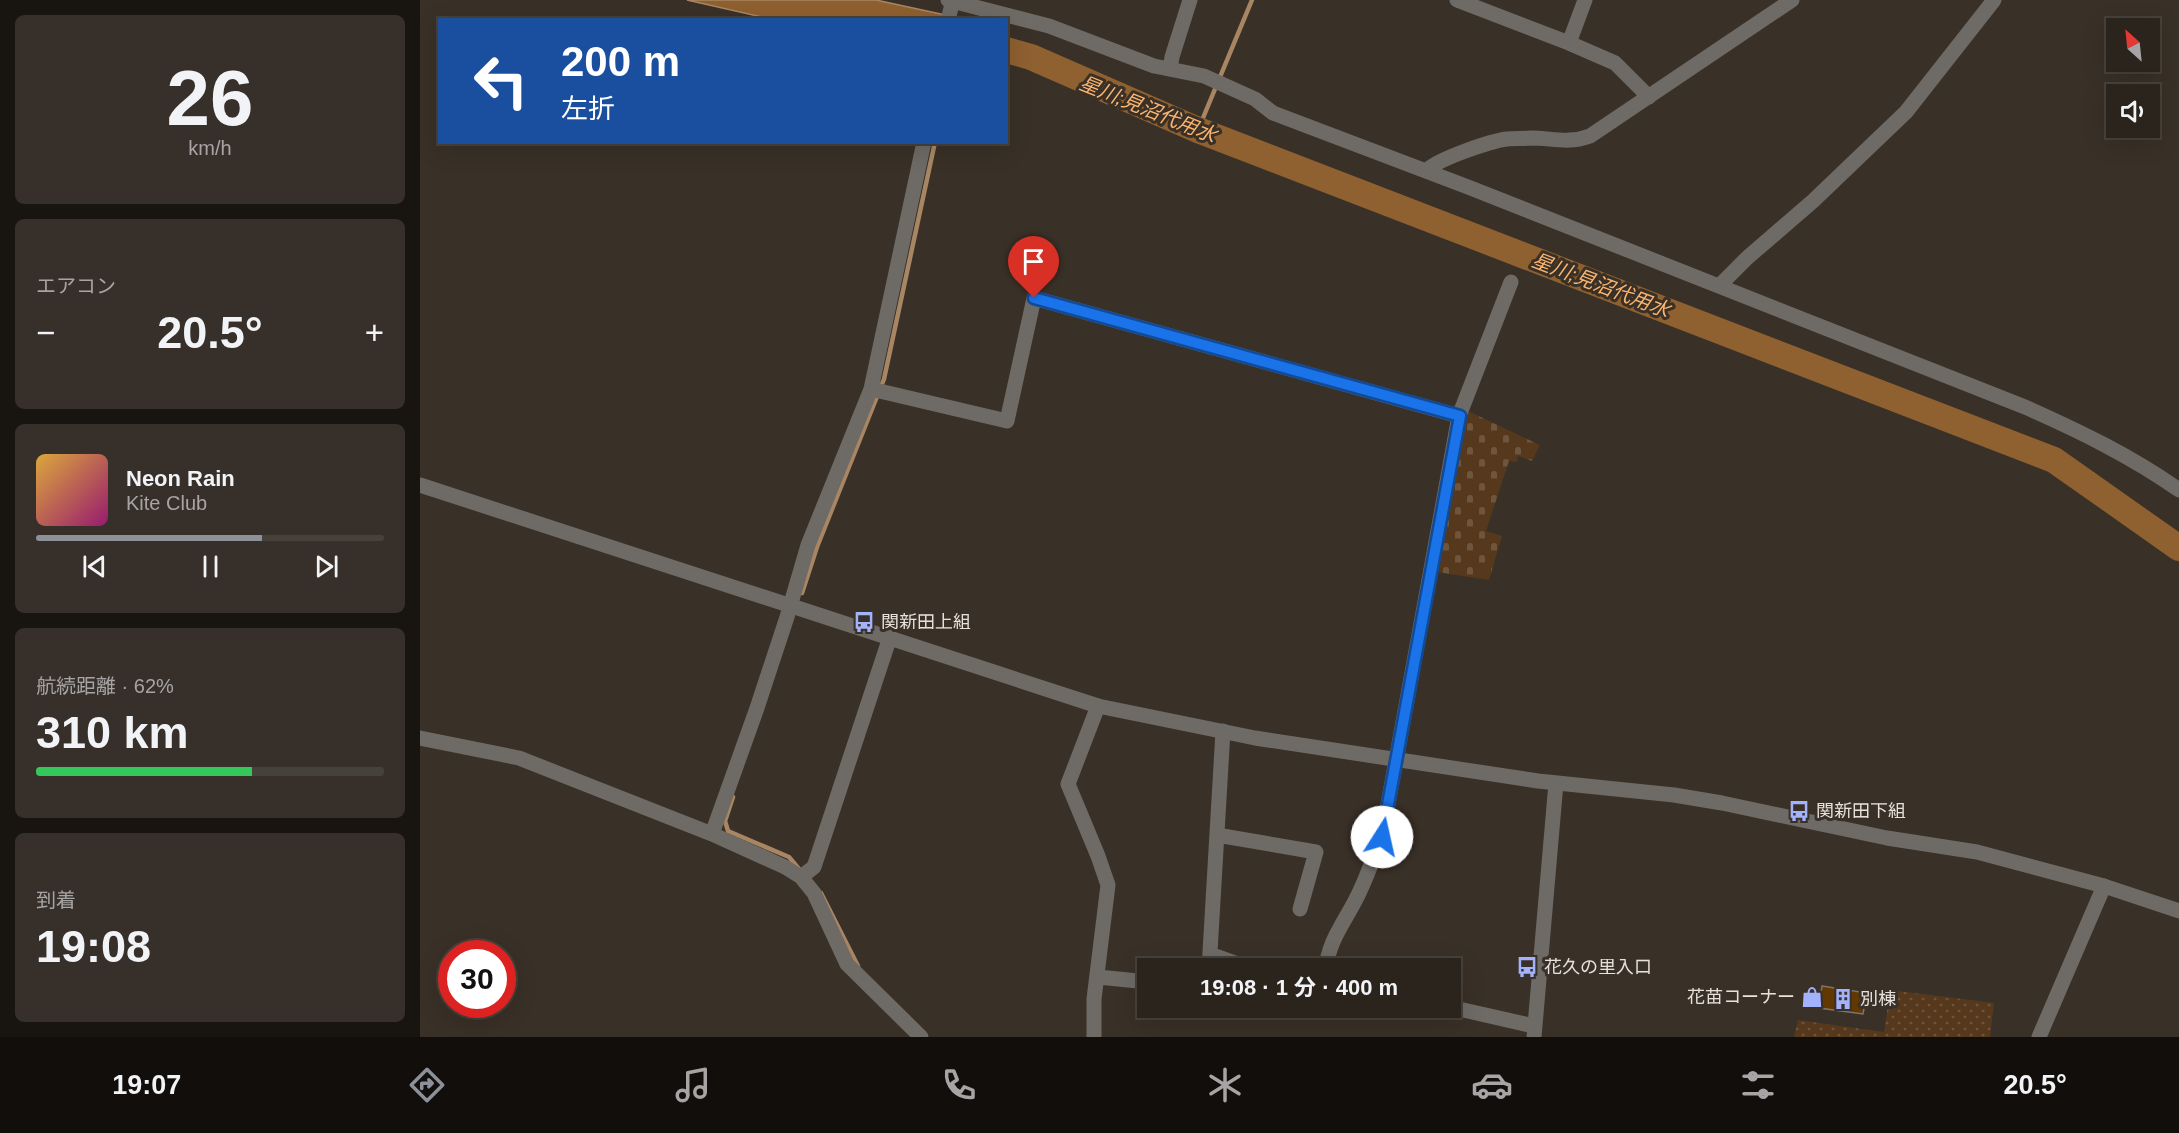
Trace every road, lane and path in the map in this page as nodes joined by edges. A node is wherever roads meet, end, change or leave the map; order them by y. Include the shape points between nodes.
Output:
1 (1190, 0) edge
2 (1457, 0) edge
3 (1585, 0) edge
4 (1792, 0) edge
5 (1994, 0) edge
6 (950, 6) edge
7 (1569, 43) junction
8 (1170, 69) junction
9 (1648, 97) junction
10 (924, 144) edge
11 (1426, 171) junction
12 (1510, 282) dead end
13 (1719, 286) junction
14 (871, 389) junction
15 (1460, 416) junction
16 (420, 485) edge
17 (2179, 490) edge
18 (790, 605) junction
19 (890, 637) junction
20 (1098, 706) junction
21 (1223, 731) junction
22 (420, 738) edge
23 (1396, 758) junction
24 (1556, 783) junction
25 (712, 834) junction
26 (1217, 835) junction
27 (801, 877) junction
28 (2104, 886) junction
29 (1300, 909) dead end
30 (2179, 911) edge
31 (1209, 958) edge
32 (1327, 958) edge
33 (1098, 977) junction
34 (1137, 981) edge
35 (1461, 1010) edge
36 (1534, 1032) edge
37 (921, 1037) edge
38 (1094, 1037) edge
39 (2039, 1037) edge

1 - 8 street
2 - 7 street
3 - 7 street
4 - 9 street
5 - 13 street via 1906,112
6 - 8 street via 1049,26
7 - 9 street via 1615,63
8 - 11 street via 1204,76 1237,89 1273,113
9 - 11 street via 1577,141 1506,139 1449,157
10 - 14 street
11 - 13 street
12 - 15 street
13 - 17 street via 2025,407 2093,438
14 - 15 street via 1007,421 1034,298
14 - 18 street via 807,545
15 - 23 street
16 - 18 street
18 - 19 street
18 - 25 street
19 - 20 street
19 - 27 street via 814,867
20 - 21 street
20 - 33 street via 1068,784 1108,885
21 - 23 street
21 - 26 street
22 - 25 street via 519,758
23 - 24 street
23 - 32 street via 1382,837
24 - 28 street via 1722,803 1887,838 1977,852
24 - 36 street
25 - 27 street
26 - 29 street via 1316,852
26 - 31 street
27 - 37 street via 814,893 847,964
28 - 30 street
28 - 39 street
33 - 34 street
33 - 38 street
35 - 36 street

